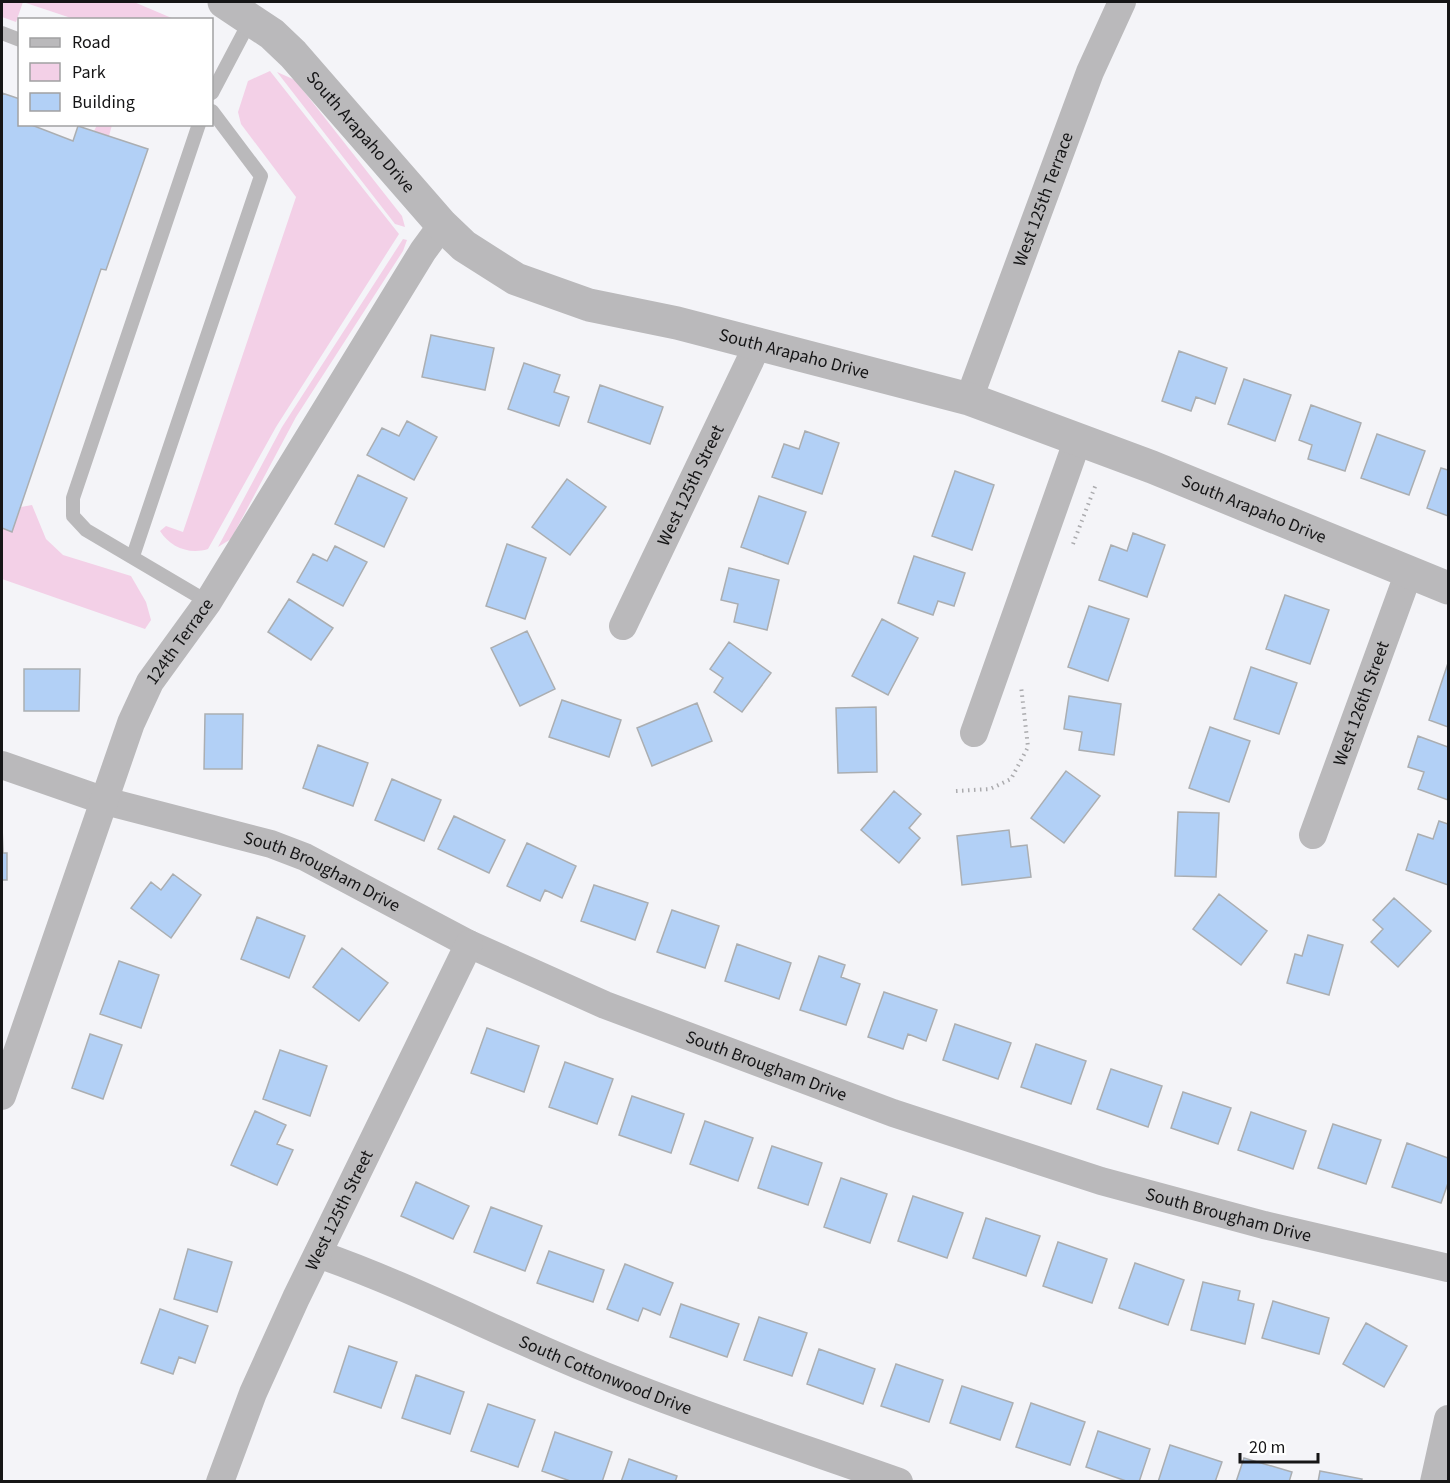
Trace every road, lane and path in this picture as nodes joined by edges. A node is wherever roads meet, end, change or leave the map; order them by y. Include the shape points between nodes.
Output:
1 (1122, 2) edge
2 (238, 10) edge
3 (2, 33) edge
4 (18, 38) edge
5 (213, 90) edge
6 (213, 112) edge
7 (198, 126) edge
8 (442, 225) junction
9 (758, 344) junction
10 (969, 399) junction
11 (1078, 438) junction
12 (1096, 484) dead end
13 (1072, 546) dead end
14 (133, 556) junction
15 (1409, 572) junction
16 (1449, 588) edge
17 (208, 602) junction
18 (623, 626) dead end
19 (1024, 676) dead end
20 (974, 732) dead end
21 (2, 765) edge
22 (956, 791) dead end
23 (105, 801) junction
24 (1313, 835) dead end
25 (469, 944) junction
26 (2, 1096) edge
27 (318, 1254) junction
28 (1449, 1269) edge
29 (1449, 1419) edge
30 (220, 1482) edge
31 (899, 1482) edge
32 (1434, 1482) edge

1 - 10 street, West 125th Terrace via 1090,72
2 - 5 lane
2 - 8 street, South Arapaho Drive via 293,54
3 - 4 lane
6 - 14 lane via 261,176
7 - 14 lane via 73,498 73,516 86,530
8 - 9 street, South Arapaho Drive via 464,246 516,279 589,304
8 - 17 street, 124th Terrace
9 - 10 street, South Arapaho Drive
9 - 18 street, West 125th Street
10 - 11 street, South Arapaho Drive
11 - 15 street, South Arapaho Drive
11 - 20 street
12 - 13 path
14 - 17 lane
15 - 16 street, South Arapaho Drive
15 - 24 street, West 126th Street
17 - 23 street, 124th Terrace via 150,682 131,723
19 - 22 path via 1021,688 1028,747 1011,779 990,789
21 - 23 street, South Brougham Drive
23 - 25 street, South Brougham Drive via 271,844 305,857
23 - 26 street, 124th Terrace
25 - 27 street, West 125th Street
25 - 28 street, South Brougham Drive via 675,1033 893,1113 1101,1181 1264,1226
27 - 30 street, West 125th Street via 253,1393
27 - 31 street, South Cottonwood Drive via 589,1370
29 - 32 street

